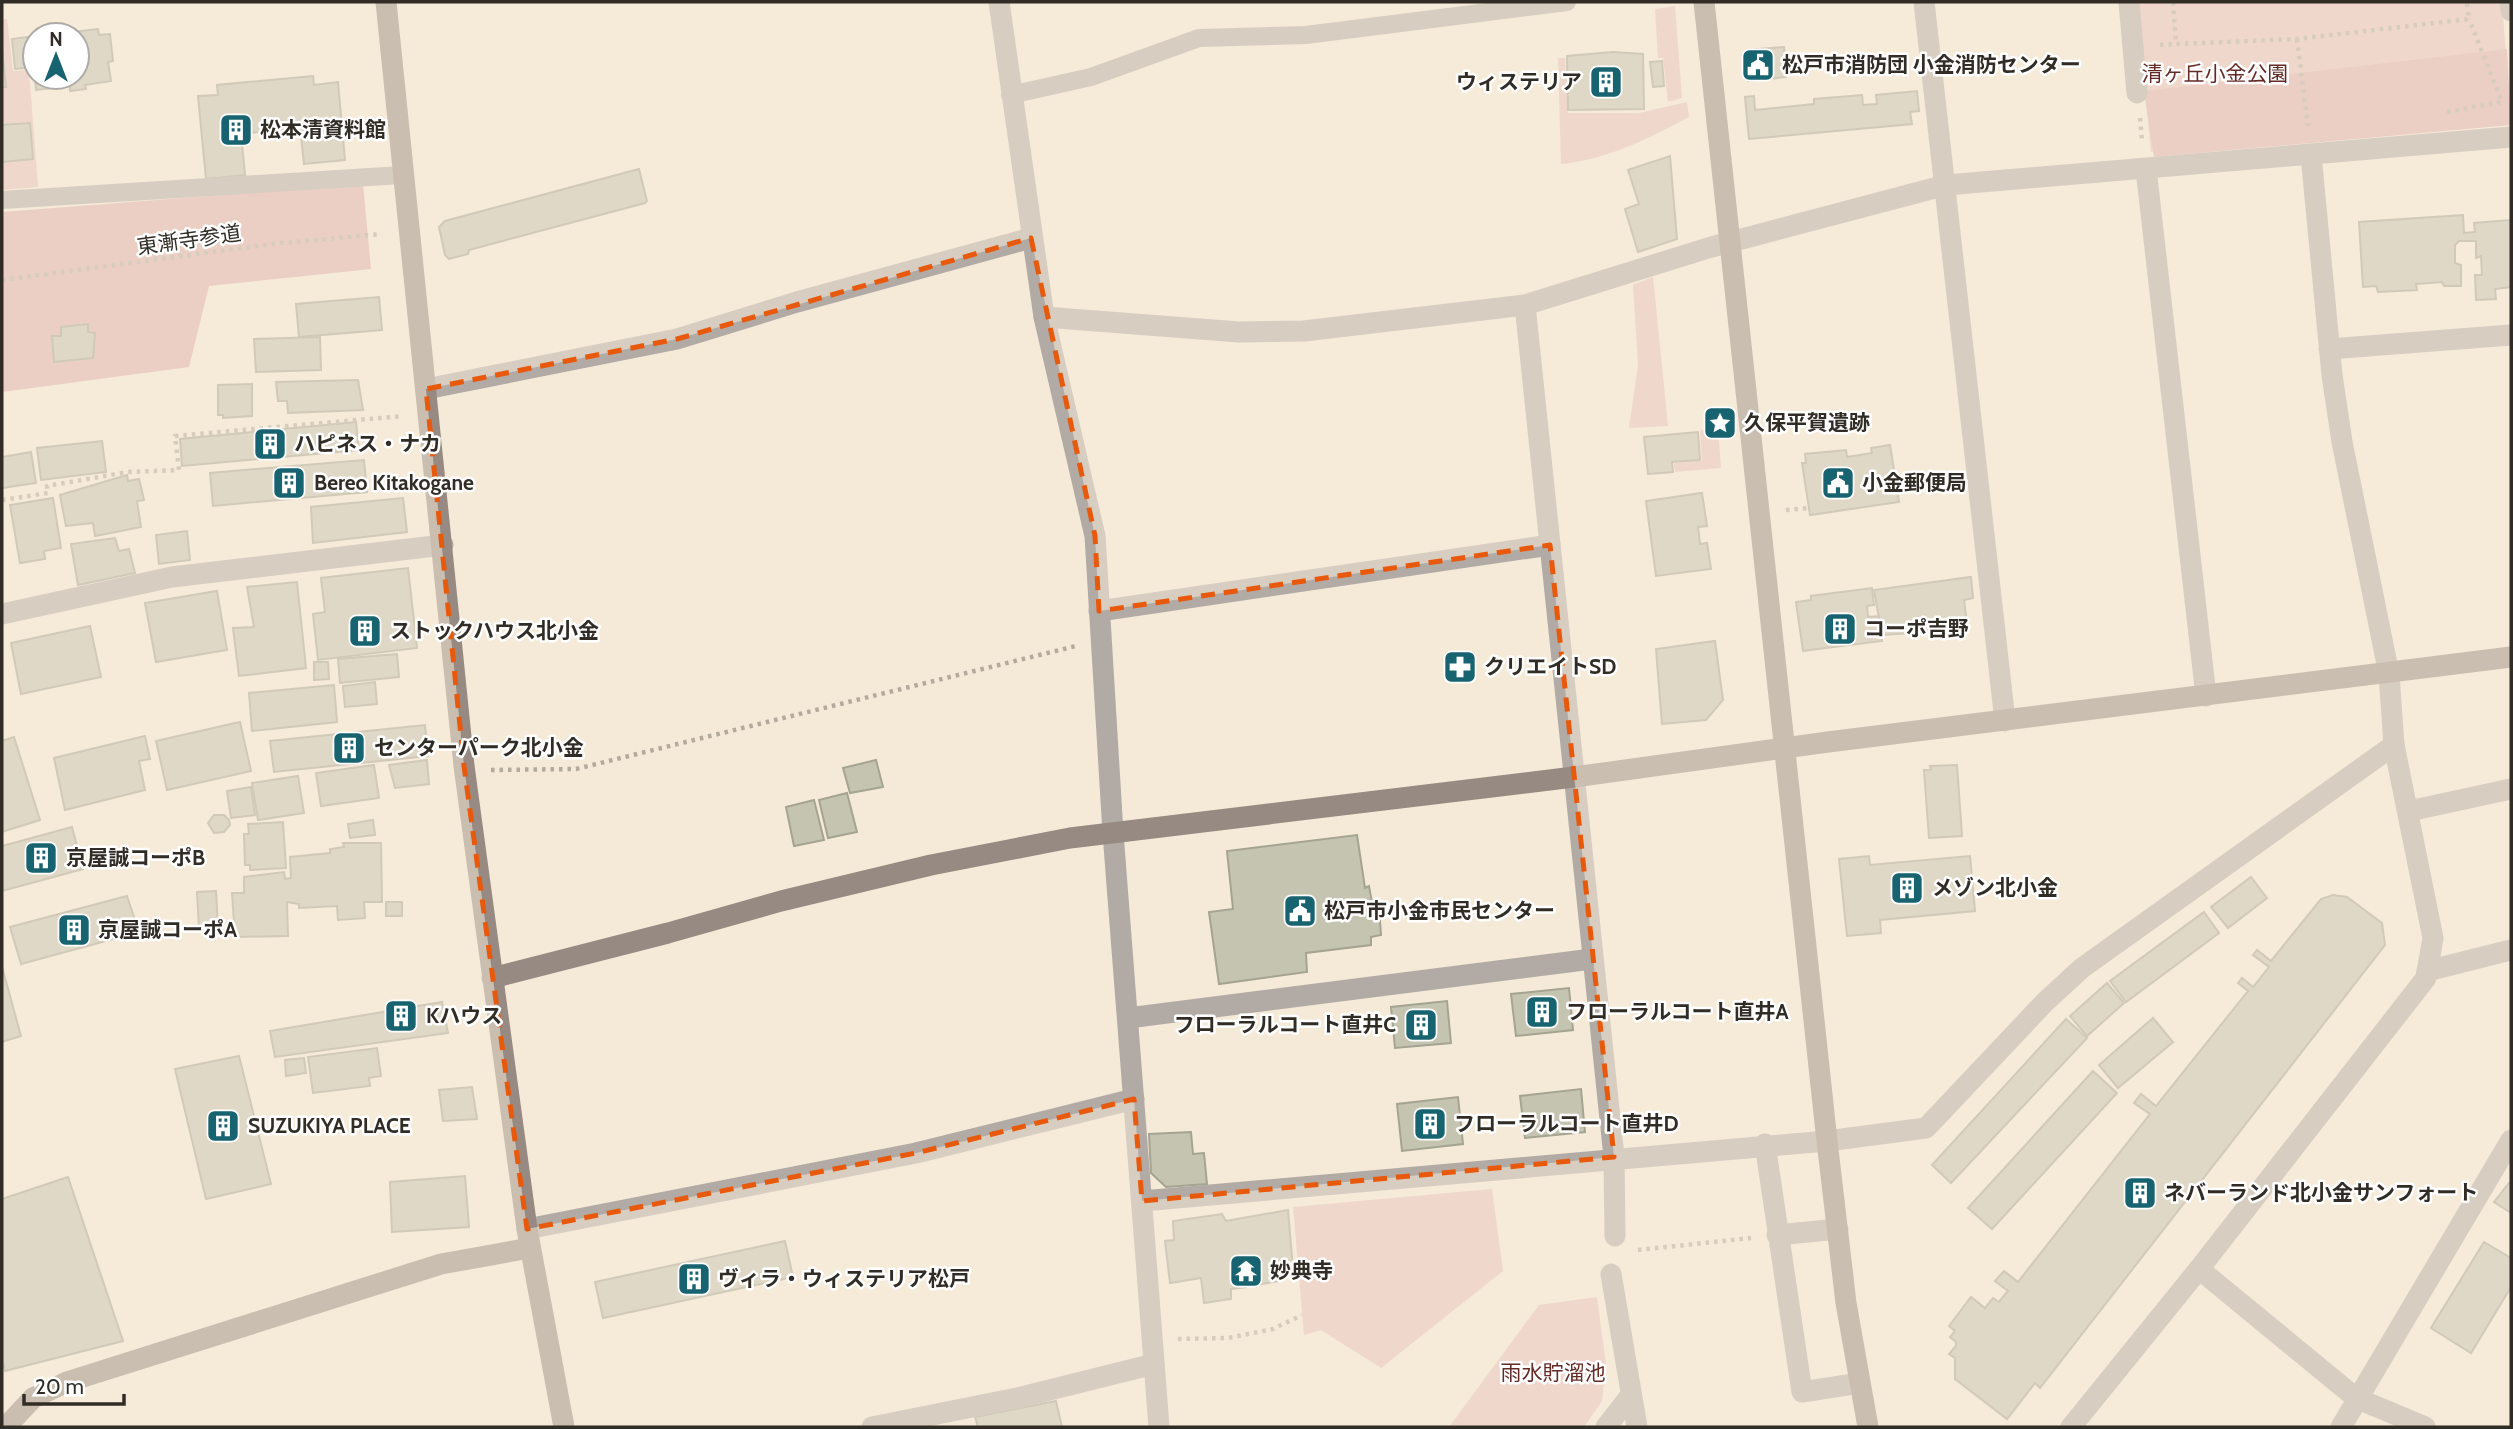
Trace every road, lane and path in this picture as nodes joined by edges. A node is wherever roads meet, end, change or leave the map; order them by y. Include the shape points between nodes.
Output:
1 (386, 2) edge
2 (999, 2) edge
3 (1567, 2) edge
4 (1704, 2) edge
5 (1924, 2) edge
6 (2129, 2) edge
7 (2173, 2) edge
8 (2467, 2) edge
9 (2510, 2) edge
10 (2511, 11) edge
11 (2469, 19) junction
12 (2297, 38) junction
13 (2499, 91) dead end
14 (2137, 93) joint
15 (1010, 95) junction
16 (2511, 136) edge
17 (2311, 155) junction
18 (2146, 169) junction
19 (402, 175) junction
20 (1946, 185) junction
21 (2, 200) edge
22 (381, 233) dead end
23 (1031, 238) junction
24 (1731, 242) junction
25 (2, 280) edge
26 (1525, 305) junction
27 (1044, 317) junction
28 (2511, 335) edge
29 (2329, 348) junction
30 (426, 389) junction
31 (404, 416) dead end
32 (2, 500) edge
33 (1809, 508) dead end
34 (1779, 511) dead end
35 (443, 545) junction
36 (1550, 545) junction
37 (1099, 611) junction
38 (2, 614) edge
39 (1101, 640) junction
40 (2511, 657) edge
41 (2389, 674) junction
42 (2206, 696) junction
43 (2004, 721) junction
44 (2394, 745) junction
45 (1786, 748) junction
46 (486, 769) dead end
47 (1574, 777) junction
48 (2511, 789) edge
49 (2409, 811) junction
50 (1113, 833) junction
51 (2511, 950) edge
52 (1591, 959) junction
53 (2427, 971) junction
54 (492, 978) junction
55 (1128, 1018) junction
56 (1134, 1099) junction
57 (2511, 1140) edge
58 (1827, 1141) junction
59 (1765, 1144) junction
60 (1614, 1157) junction
61 (1142, 1201) junction
62 (1838, 1229) junction
63 (1777, 1235) junction
64 (528, 1239) junction
65 (1620, 1244) joint
66 (2199, 1269) junction
67 (1611, 1275) dead end
68 (1303, 1315) dead end
69 (1152, 1340) junction
70 (1154, 1364) junction
71 (1860, 1383) junction
72 (1631, 1395) junction
73 (2356, 1398) junction
74 (6, 1427) edge
75 (564, 1427) edge
76 (873, 1427) edge
77 (1158, 1427) edge
78 (1606, 1427) edge
79 (1637, 1427) edge
80 (1868, 1427) edge
81 (2071, 1427) edge
82 (2341, 1427) edge
83 (2425, 1427) edge

1 - 19 street
2 - 15 street
3 - 15 lane via 1306,35 1199,38 1091,77
4 - 24 street
5 - 20 street
6 - 14 street
7 - 12 path via 2176,44
8 - 11 path
9 - 10 street
11 - 12 path
11 - 13 path
12 - 17 path
14 - 18 path
15 - 23 street
16 - 17 street
17 - 18 street
17 - 29 street
18 - 20 street
18 - 42 street
19 - 21 lane
19 - 30 street
20 - 24 street
20 - 43 street
22 - 25 path, 東漸寺参道
23 - 27 street
23 - 30 street via 677,339
24 - 26 street
24 - 45 street
26 - 27 street via 1304,331 1239,332
26 - 36 street
27 - 37 street via 1095,536
28 - 29 street
29 - 41 street via 2342,442
30 - 35 street
31 - 32 path via 175,436 179,470 128,472 47,486 48,494
33 - 34 path
35 - 38 street via 172,577
35 - 54 street via 464,766
36 - 37 street
36 - 47 street
37 - 39 street
39 - 46 path via 576,769
39 - 50 street
40 - 41 street
41 - 42 street
41 - 44 street
42 - 43 street
43 - 45 street
44 - 49 street
44 - 58 street via 2082,968 1926,1128
45 - 47 street
45 - 58 street
47 - 50 street
47 - 52 street
48 - 49 street
49 - 53 street via 2433,938
50 - 54 street via 931,864
50 - 55 street
51 - 53 street
52 - 55 street
52 - 60 street
53 - 66 street
54 - 64 street
55 - 56 street
56 - 61 street
56 - 64 street via 916,1153
57 - 73 street
58 - 59 street
58 - 62 street
59 - 60 street
59 - 63 street
60 - 61 street
60 - 65 street
61 - 69 street
62 - 63 street
62 - 71 street
63 - 65 path
63 - 71 street via 1802,1392
64 - 74 street via 67,1382 33,1398
64 - 75 street
66 - 73 street
66 - 81 street
67 - 72 street
68 - 69 path via 1273,1329 1228,1338
69 - 70 street
70 - 76 street
70 - 77 street
71 - 80 street
72 - 78 street
72 - 79 street
73 - 82 street
73 - 83 street

